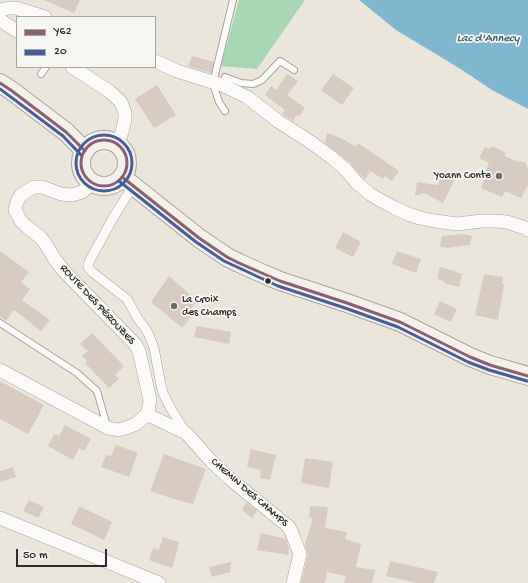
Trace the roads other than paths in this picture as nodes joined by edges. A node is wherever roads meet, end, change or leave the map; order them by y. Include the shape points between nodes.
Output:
1 (233, 0) edge
2 (0, 10) edge
3 (42, 16) edge
4 (0, 20) edge
5 (16, 30) edge
6 (156, 61) edge
7 (45, 68) edge
8 (74, 68) edge
9 (294, 70) dead end
10 (41, 74) dead end
11 (0, 83) edge
12 (217, 84) junction
13 (225, 111) dead end
14 (117, 145) junction
15 (85, 150) junction
16 (128, 182) junction
17 (92, 183) junction
18 (528, 230) edge
19 (0, 323) edge
20 (0, 370) edge
21 (528, 376) edge
22 (146, 414) junction
23 (108, 428) junction
24 (186, 433) junction
25 (0, 518) edge
26 (158, 583) edge
27 (293, 583) edge

1 - 12 lane
2 - 3 street via 16,8
4 - 5 street
6 - 12 street
7 - 10 lane
8 - 14 street via 121,102 125,119
9 - 12 lane via 280,60 262,80 253,84 240,84 225,76
11 - 15 main road
12 - 13 lane via 219,102
12 - 18 street via 247,97 331,157 370,194 395,208 435,221 457,224 496,220
14 - 15 main road via 109,141 99,141
14 - 16 main road via 124,152
15 - 17 main road via 82,168
16 - 17 main road via 116,182 107,186
16 - 21 main road via 199,238 239,263 280,281 400,322 490,366
16 - 24 street, CHEMIN DES CHAMPS via 113,218 88,262 88,267 127,299 145,328 154,348 163,393
17 - 22 street, ROUTE DES PÉROUZES via 82,192 72,195 34,187 21,195 16,210 21,222 40,237 63,270 135,344 150,400
19 - 23 lane via 77,373 97,391
20 - 23 street
22 - 23 street via 136,424 126,428
22 - 24 street, CHEMIN DES CHAMPS
24 - 27 street, CHEMIN DES CHAMPS via 229,478 291,531 300,554
25 - 26 street

